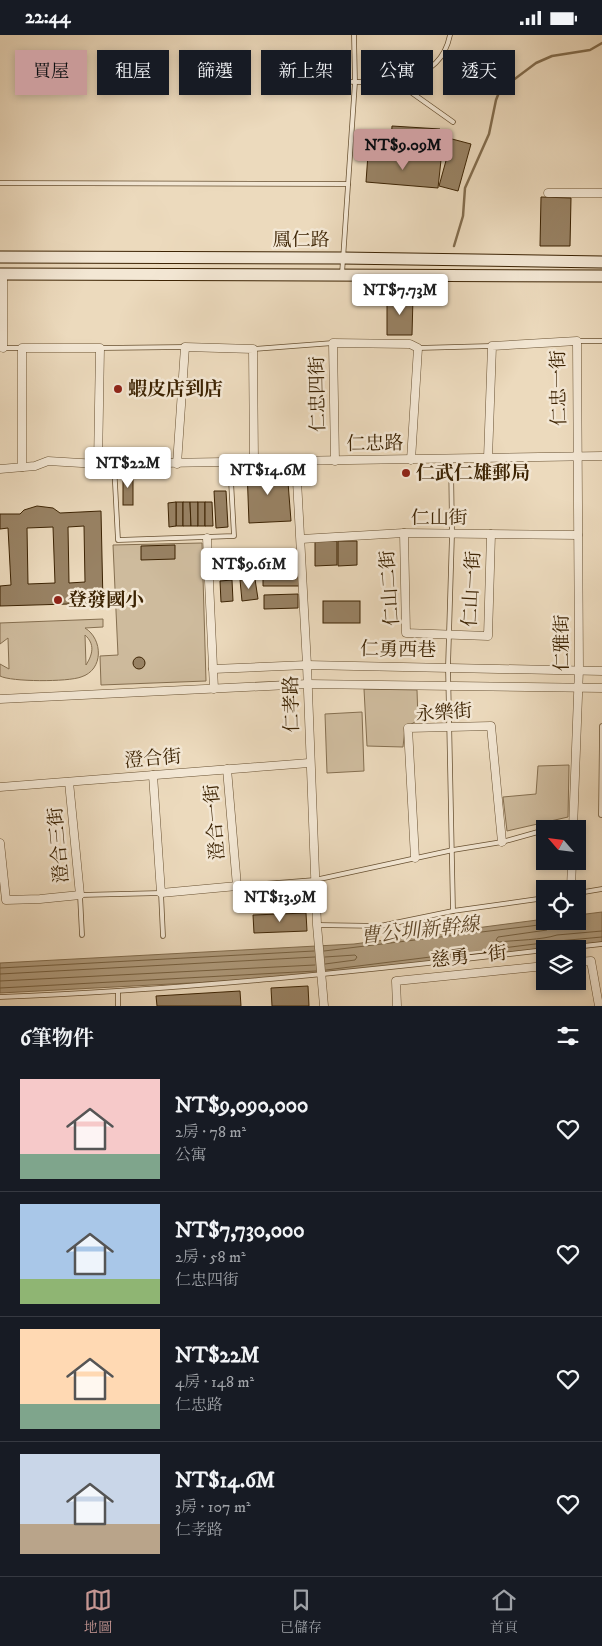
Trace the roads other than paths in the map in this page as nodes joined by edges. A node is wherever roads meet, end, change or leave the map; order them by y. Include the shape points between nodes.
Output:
1 (354, 35) edge
2 (450, 35) edge
3 (433, 65) edge
4 (351, 82) edge
5 (355, 82) junction
6 (361, 82) edge
7 (415, 95) edge
8 (454, 122) dead end
9 (0, 183) edge
10 (348, 184) junction
11 (548, 193) dead end
12 (602, 193) edge
13 (0, 257) edge
14 (342, 257) junction
15 (602, 262) edge
16 (1, 274) edge
17 (342, 274) junction
18 (602, 277) edge
19 (577, 341) junction
20 (602, 341) edge
21 (333, 343) junction
22 (492, 346) junction
23 (185, 347) junction
24 (2, 348) edge
25 (22, 348) junction
26 (100, 348) junction
27 (253, 349) junction
28 (418, 349) junction
29 (602, 456) edge
30 (576, 457) junction
31 (488, 458) junction
32 (451, 459) junction
33 (411, 460) junction
34 (254, 461) junction
35 (334, 461) junction
36 (230, 462) junction
37 (296, 462) junction
38 (98, 464) junction
39 (114, 464) junction
40 (177, 464) junction
41 (22, 467) junction
42 (0, 469) edge
43 (404, 533) junction
44 (452, 534) junction
45 (491, 534) junction
46 (578, 535) junction
47 (207, 538) junction
48 (301, 539) junction
49 (448, 635) junction
50 (307, 665) junction
51 (448, 667) junction
52 (213, 669) junction
53 (579, 669) junction
54 (602, 671) edge
55 (308, 684) junction
56 (448, 685) junction
57 (578, 687) junction
58 (602, 688) edge
59 (214, 689) junction
60 (0, 699) edge
61 (602, 727) edge
62 (450, 728) junction
63 (309, 763) junction
64 (227, 769) junction
65 (153, 775) junction
66 (69, 782) junction
67 (0, 787) edge
68 (601, 815) edge
69 (573, 820) edge
70 (536, 832) edge
71 (502, 842) junction
72 (0, 843) edge
73 (453, 850) junction
74 (416, 858) junction
75 (315, 880) junction
76 (237, 886) junction
77 (602, 889) edge
78 (586, 892) edge
79 (161, 893) junction
80 (80, 895) junction
81 (536, 899) edge
82 (3, 900) edge
83 (453, 911) junction
84 (317, 925) junction
85 (82, 935) dead end
86 (163, 936) dead end
87 (602, 944) edge
88 (586, 946) edge
89 (536, 951) edge
90 (586, 961) edge
91 (536, 967) edge
92 (323, 975) junction
93 (118, 993) junction
94 (0, 997) edge
95 (118, 1006) edge
96 (324, 1006) edge
97 (397, 1006) edge
98 (599, 1006) edge

1 - 5 lane
2 - 3 lane via 447,49
4 - 5 lane
5 - 6 lane
5 - 10 lane
7 - 8 lane
9 - 10 lane
10 - 14 lane
11 - 12 street
13 - 14 main road, 鳳仁路
14 - 15 main road, 鳳仁路
14 - 17 lane
16 - 17 main road, 鳳仁路
16 - 24 street
17 - 18 main road, 鳳仁路
19 - 20 lane
19 - 22 street, 仁忠一街
19 - 30 street, 仁忠一街
21 - 27 lane
21 - 28 street, 仁忠四街 via 410,344
21 - 35 street, 仁忠四街
22 - 28 lane
22 - 31 street
23 - 26 lane
23 - 27 street
23 - 40 street
24 - 25 lane
25 - 26 street
25 - 41 street
26 - 38 street
27 - 34 street
28 - 33 street
29 - 30 street, 仁忠路
30 - 31 street, 仁忠路
30 - 46 street, 仁雅街
31 - 32 street, 仁忠路
32 - 33 street, 仁忠路
32 - 44 lane
33 - 35 street, 仁忠路
34 - 36 street, 仁忠路
34 - 37 street, 仁忠路
35 - 37 street, 仁忠路
36 - 40 street, 仁忠路
36 - 47 lane via 234,536
37 - 48 street, 仁孝路
38 - 39 street, 仁忠路
38 - 41 street, 仁忠路 via 48,461 35,467
39 - 40 street, 仁忠路
39 - 47 lane via 118,540
41 - 42 street, 仁忠路
43 - 44 street, 仁山街
43 - 48 street, 仁山街
43 - 49 street, 仁山二街 via 406,633
44 - 45 street, 仁山街
44 - 49 lane
45 - 46 street, 仁山街
45 - 49 street, 仁山一街 via 488,636
46 - 53 street, 仁雅街
47 - 52 street
48 - 50 street, 仁孝路
49 - 51 lane
50 - 51 street, 仁勇西巷
50 - 52 street, 仁勇西巷
50 - 55 street, 仁孝路
51 - 53 street, 仁勇西巷
51 - 56 lane
52 - 59 street
53 - 54 street, 仁勇西巷
53 - 57 street, 仁雅街
55 - 56 street, 仁勇西巷
55 - 59 street, 仁勇西巷
55 - 63 street, 仁孝路
56 - 57 street, 仁勇西巷
56 - 62 lane
57 - 58 street, 仁勇西巷
57 - 69 street, 仁雅街
59 - 60 street, 仁勇西巷
61 - 68 lane
62 - 71 street, 永樂街 via 491,726
62 - 73 lane
62 - 74 street, 永樂街 via 408,728
63 - 64 street, 澄合街
63 - 75 street, 仁孝路
64 - 65 street, 澄合街
64 - 76 street, 澄合一街
65 - 66 street, 澄合街
65 - 79 street
66 - 67 street, 澄合街
66 - 80 street, 澄合三街
70 - 71 lane
71 - 73 lane
72 - 82 street
73 - 74 lane
73 - 83 lane
74 - 75 lane
75 - 76 lane
75 - 84 street, 仁孝路
76 - 79 street, 澄合一街
77 - 78 lane
79 - 80 lane
79 - 86 lane
80 - 82 street, 澄合三街
80 - 85 lane
81 - 83 lane
83 - 84 lane via 380,926
84 - 92 street, 仁孝路
87 - 88 lane
89 - 92 lane
90 - 98 street via 591,961
91 - 97 street, 慈勇一街 via 396,981
92 - 93 lane
92 - 96 street
93 - 94 lane
93 - 95 lane

